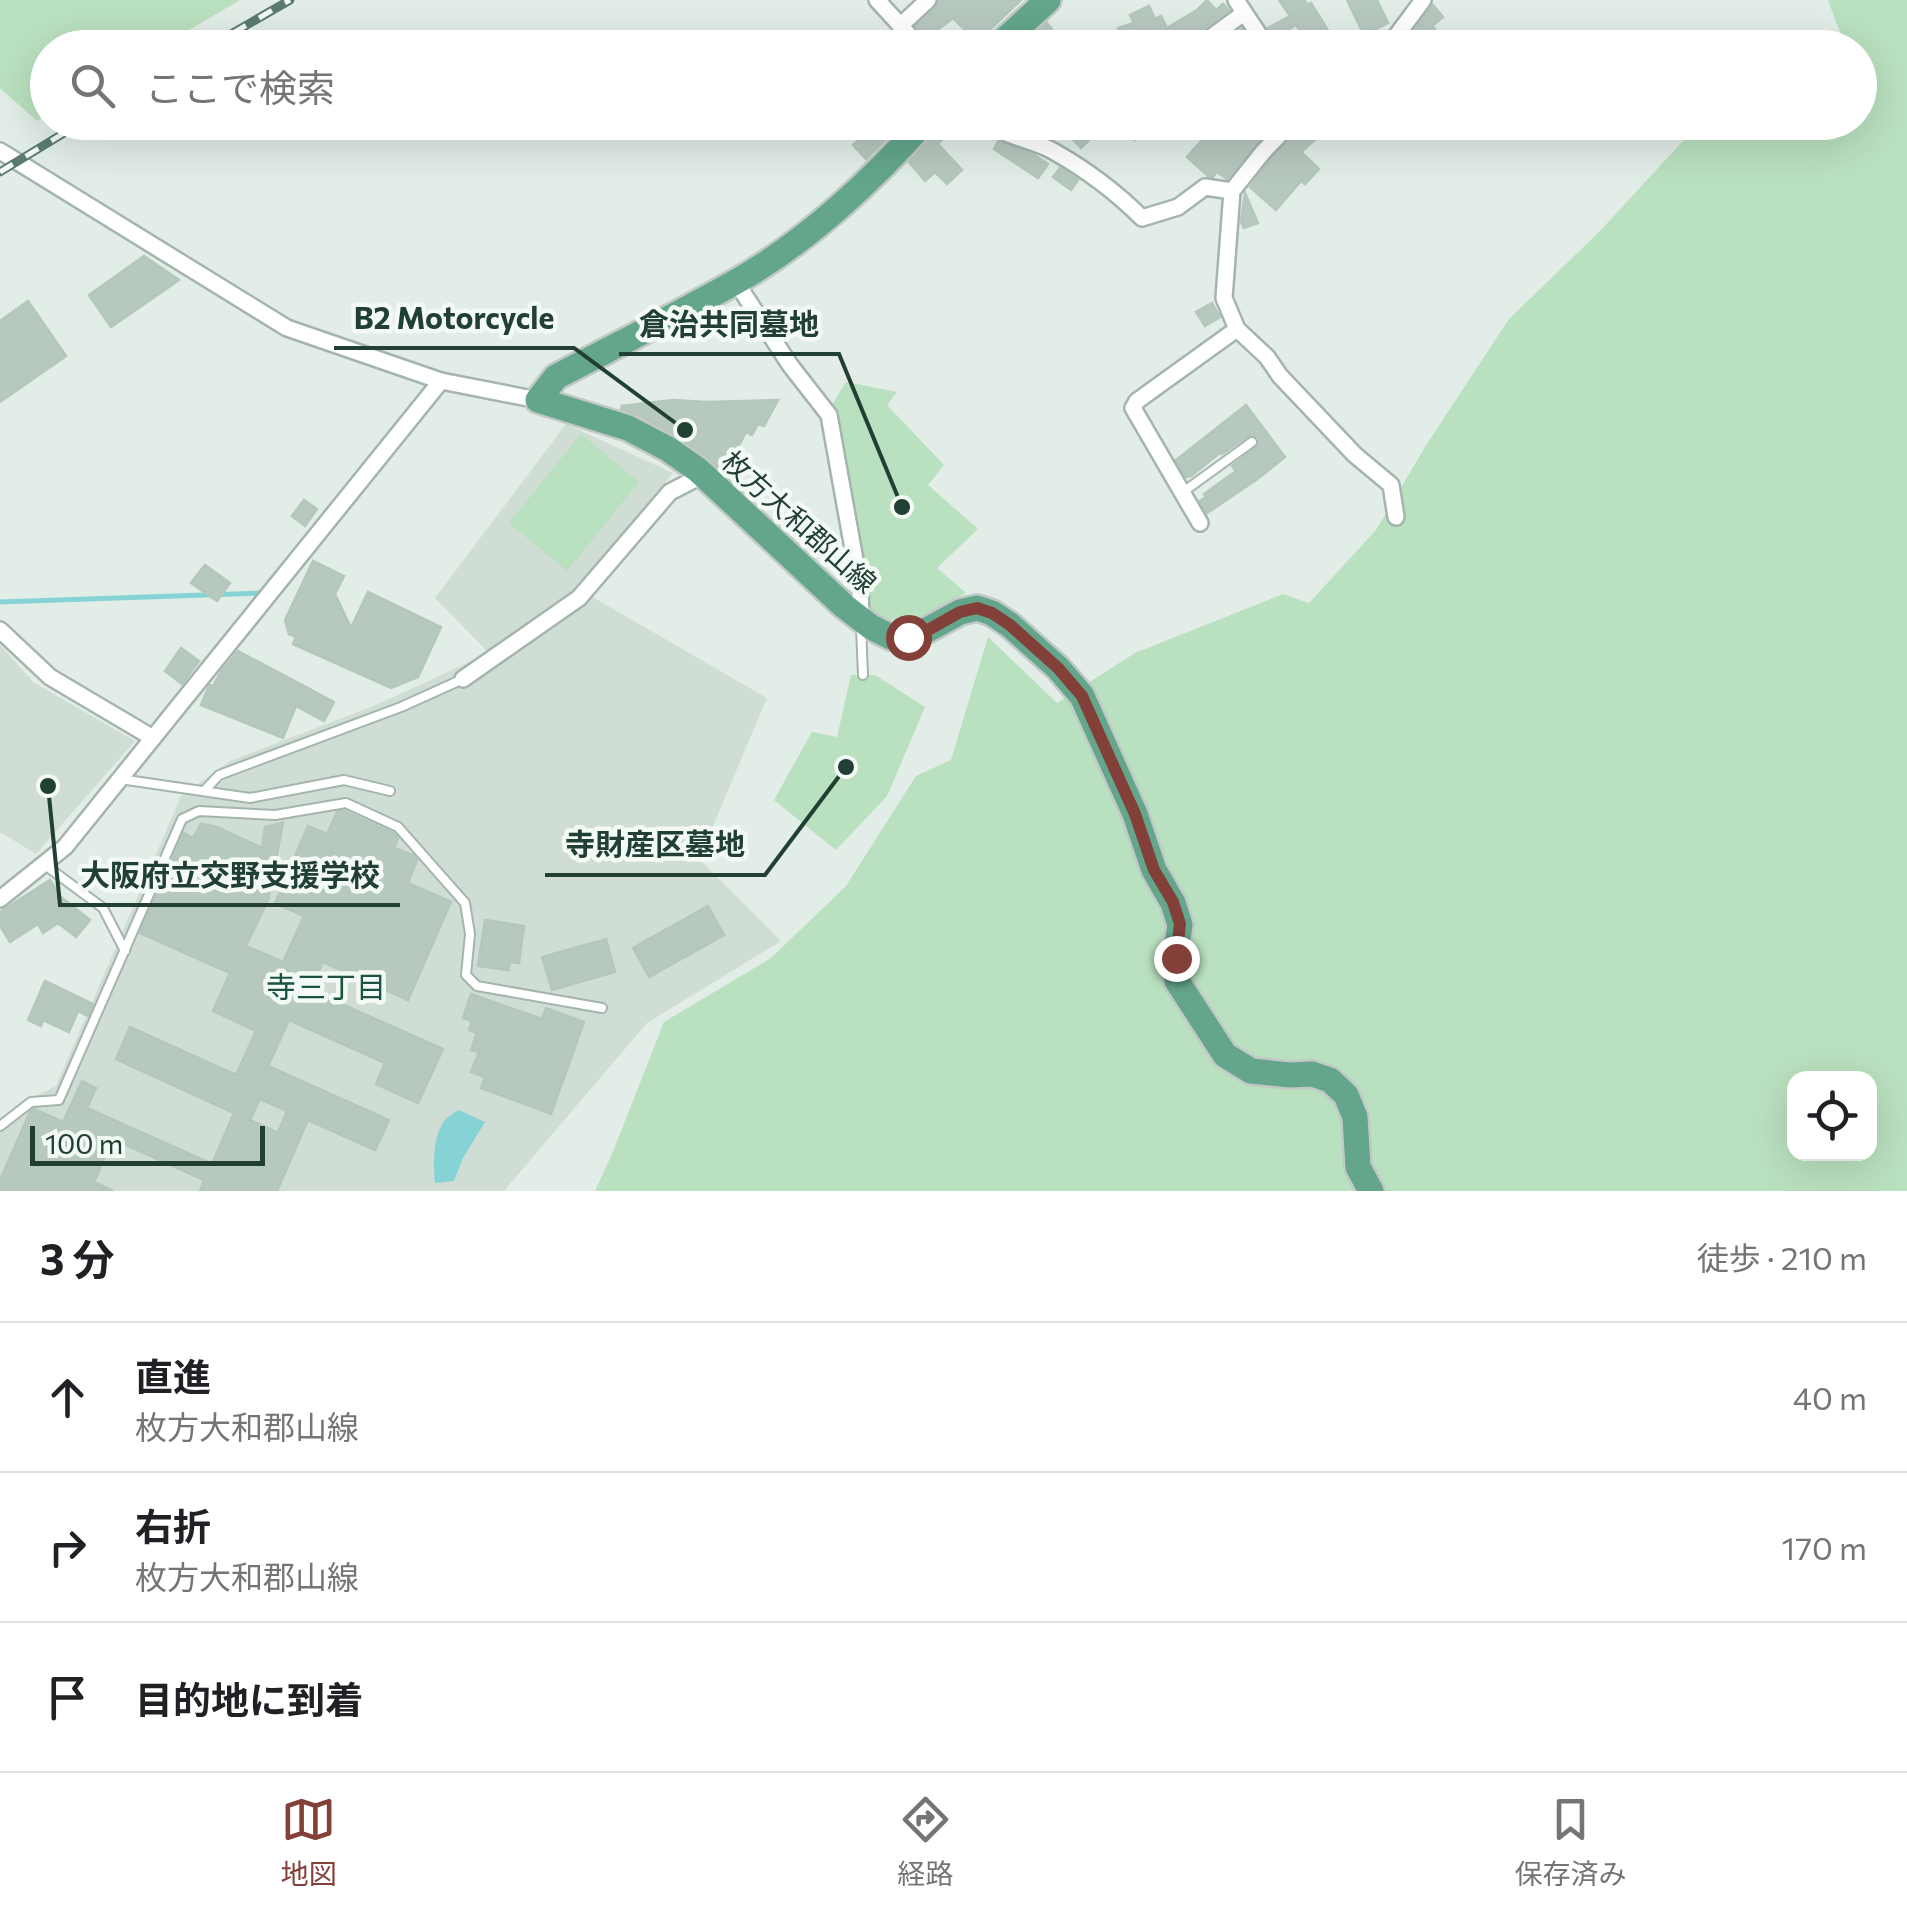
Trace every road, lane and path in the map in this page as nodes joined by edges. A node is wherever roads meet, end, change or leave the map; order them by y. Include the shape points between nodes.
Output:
1 (877, 0) edge
2 (928, 0) edge
3 (1048, 0) edge
4 (1423, 0) edge
5 (1244, 5) edge
6 (900, 26) junction
7 (904, 30) edge
8 (1016, 30) edge
9 (1216, 30) edge
10 (1258, 30) edge
11 (1401, 30) edge
12 (908, 140) edge
13 (1022, 140) edge
14 (1275, 140) edge
15 (0, 150) edge
16 (1232, 192) junction
17 (736, 282) junction
18 (1237, 329) junction
19 (441, 380) junction
20 (538, 400) junction
21 (1252, 442) dead end
22 (703, 475) junction
23 (1182, 493) junction
24 (1396, 517) dead end
25 (1200, 523) dead end
26 (860, 619) junction
27 (0, 630) edge
28 (863, 675) dead end
29 (464, 680) joint
30 (152, 738) junction
31 (120, 778) junction
32 (204, 791) junction
33 (390, 791) dead end
34 (44, 864) junction
35 (0, 899) edge
36 (126, 951) junction
37 (602, 1008) dead end
38 (0, 1126) edge
39 (1370, 1191) edge

1 - 6 street
2 - 6 street
3 - 8 main road
4 - 11 street
5 - 9 street
5 - 10 street
6 - 7 street
12 - 17 main road via 818,224
13 - 16 street via 1050,149 1142,218 1178,207 1205,187
14 - 16 street
15 - 19 street via 287,328
16 - 18 street via 1224,298
17 - 20 main road via 556,377
17 - 26 street via 828,415
18 - 23 street via 1134,408
18 - 24 street via 1391,486
19 - 20 street
19 - 30 street
20 - 22 main road, 枚方大和郡山線 via 628,428
21 - 23 lane
22 - 26 main road, 枚方大和郡山線
22 - 29 street via 670,492 579,598
23 - 25 street
26 - 28 lane
26 - 39 main road, 枚方大和郡山線 via 892,637 908,637 977,608 1010,625 1058,668 1082,696 1173,902 1180,924 1177,981 1225,1055 1251,1071 1330,1080 1346,1096 1355,1117 1358,1167
27 - 30 street via 50,677
29 - 32 lane via 219,775
30 - 31 street
31 - 32 lane
31 - 34 street
32 - 33 lane via 250,798 344,780
34 - 35 street
34 - 36 lane via 104,908
36 - 37 lane via 182,819 199,812 275,816 346,803 398,827 466,903 466,975 478,986
36 - 38 lane via 59,1100 31,1102

